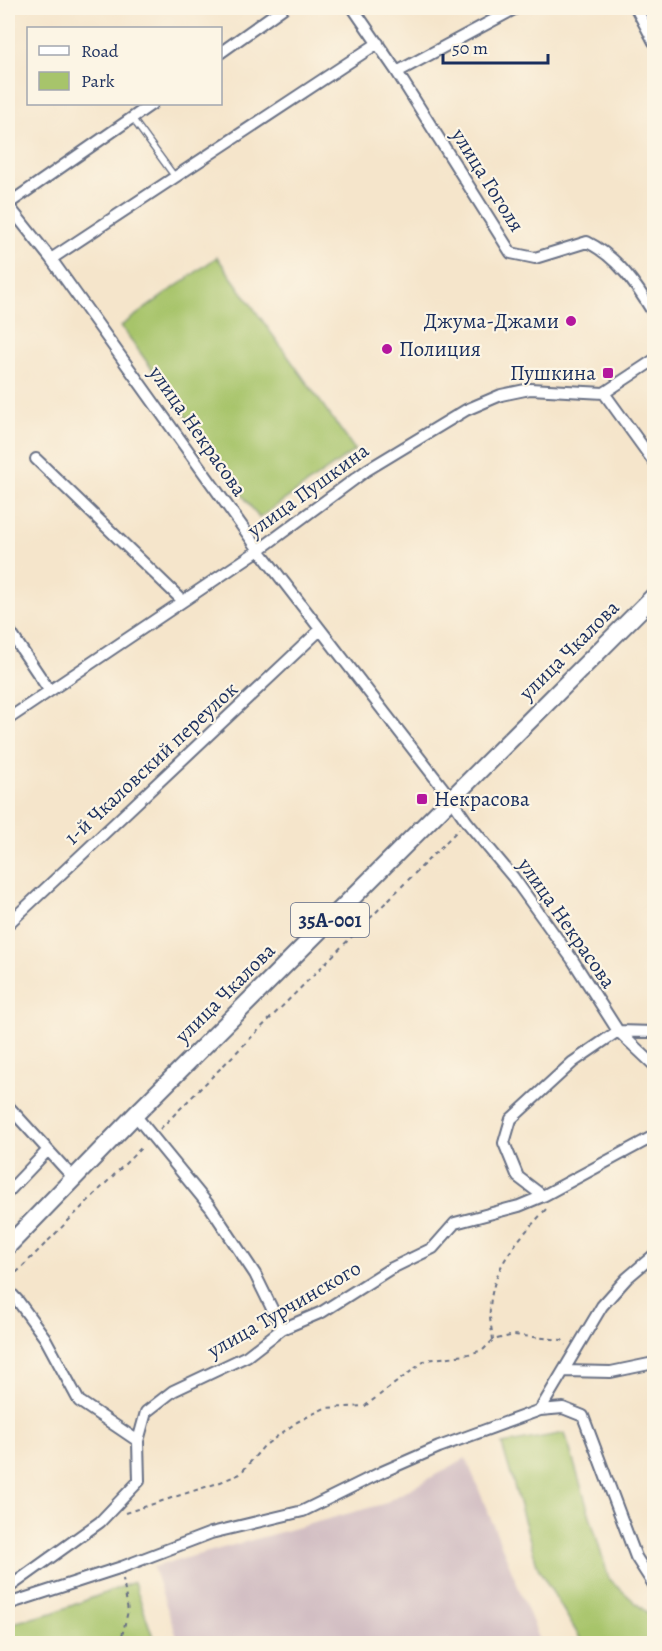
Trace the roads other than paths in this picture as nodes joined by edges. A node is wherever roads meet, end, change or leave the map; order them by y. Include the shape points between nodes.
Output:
1 (283, 8) edge
2 (353, 8) edge
3 (516, 8) edge
4 (636, 8) edge
5 (654, 42) edge
6 (378, 43) junction
7 (222, 52) edge
8 (397, 72) junction
9 (151, 105) edge
10 (132, 118) junction
11 (175, 177) junction
12 (8, 204) edge
13 (51, 259) junction
14 (654, 314) edge
15 (654, 360) edge
16 (604, 393) junction
17 (36, 459) dead end
18 (654, 462) edge
19 (259, 550) junction
20 (654, 585) edge
21 (654, 596) edge
22 (183, 600) junction
23 (8, 629) edge
24 (320, 630) junction
25 (49, 690) junction
26 (8, 719) edge
27 (449, 796) junction
28 (8, 924) edge
29 (618, 1031) junction
30 (654, 1032) edge
31 (654, 1065) edge
32 (8, 1106) edge
33 (132, 1112) junction
34 (654, 1136) edge
35 (47, 1151) junction
36 (71, 1175) junction
37 (8, 1192) edge
38 (546, 1200) junction
39 (8, 1234) edge
40 (8, 1246) edge
41 (654, 1255) edge
42 (8, 1290) edge
43 (282, 1329) junction
44 (654, 1363) edge
45 (564, 1371) junction
46 (540, 1410) junction
47 (138, 1441) junction
48 (654, 1585) edge
49 (8, 1588) edge
50 (8, 1604) edge

1 - 7 street
2 - 6 street, улица Гоголя
3 - 8 street
4 - 5 street
6 - 8 street, улица Гоголя
6 - 11 street
8 - 14 street, улица Гоголя via 511,253 535,258 587,242 617,262
9 - 10 street
10 - 11 lane
10 - 12 street
11 - 13 street
12 - 13 street, улица Некрасова
13 - 19 street, улица Некрасова
15 - 16 street
16 - 18 street
16 - 19 street, улица Пушкина via 530,389 501,395 466,410 367,470
17 - 22 street
19 - 22 street, улица Пушкина
19 - 24 street, улица Некрасова
20 - 27 main road, улица Чкалова / 35А-001
21 - 27 main road, улица Чкалова / 35А-001
22 - 25 street, улица Пушкина
23 - 25 street
24 - 27 street, улица Некрасова
24 - 28 street, 1-й Чкаловский переулок
25 - 26 street, улица Пушкина
27 - 29 street, улица Некрасова via 572,959
27 - 33 main road, улица Чкалова / 35А-001
29 - 30 street
29 - 31 street, улица Некрасова
29 - 38 street via 573,1062 511,1119 504,1143 518,1177
32 - 35 street
33 - 36 main road, улица Чкалова / 35А-001
33 - 43 street via 211,1208 255,1274
34 - 38 street, улица Турчинского
35 - 36 street
35 - 37 street
36 - 39 main road, улица Чкалова / 35А-001
36 - 40 main road, улица Чкалова / 35А-001
38 - 43 street, улица Турчинского via 455,1223 433,1248 390,1269 322,1312
41 - 45 street via 602,1306
42 - 47 street via 45,1338 79,1401
43 - 47 street, улица Турчинского via 247,1356 174,1391 146,1412
44 - 45 street via 611,1372
45 - 46 street
46 - 48 street via 563,1408 583,1416 636,1557
46 - 50 street via 439,1447 303,1511 211,1533
47 - 49 street, улица Турчинского via 139,1481 99,1522

